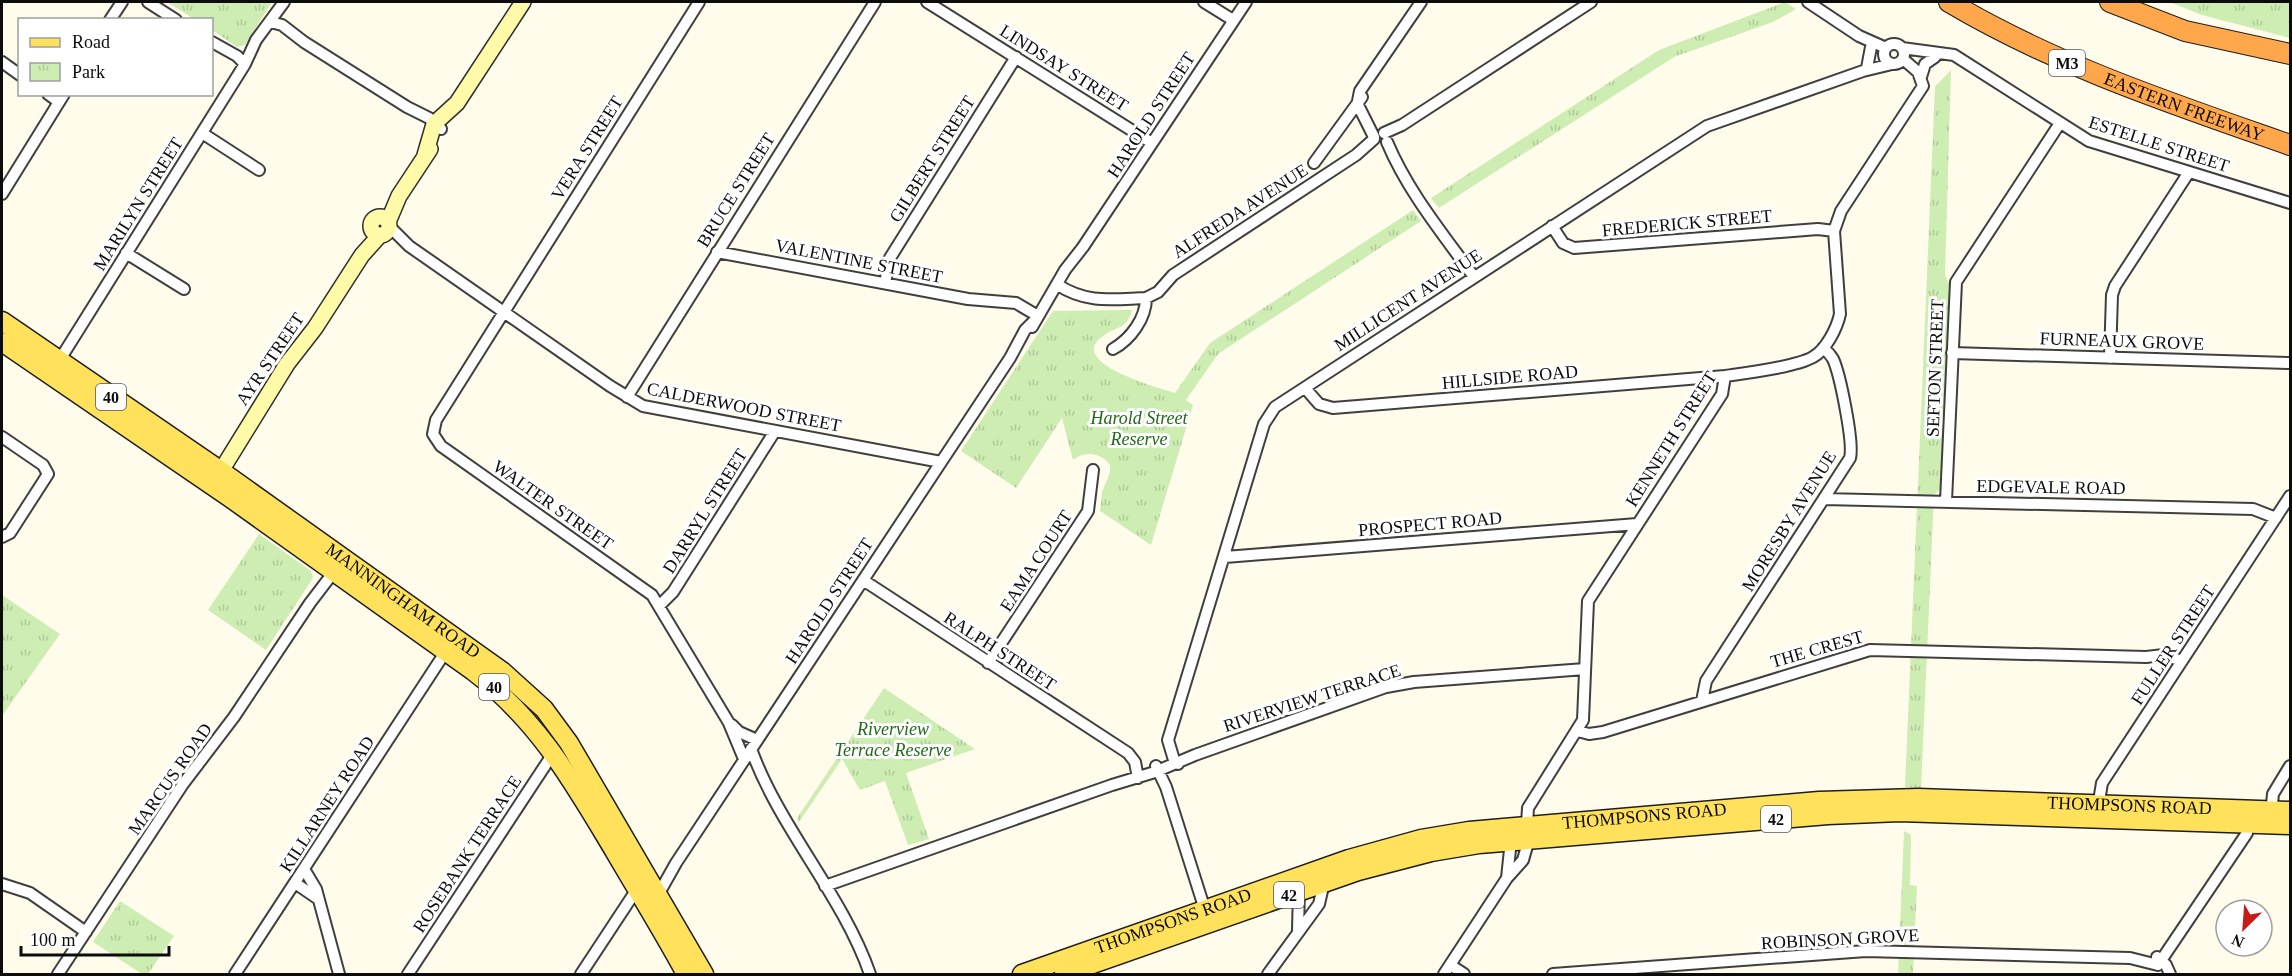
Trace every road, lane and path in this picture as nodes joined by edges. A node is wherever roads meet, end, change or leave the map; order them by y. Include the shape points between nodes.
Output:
1 (122, 2) edge
2 (148, 2) edge
3 (284, 2) edge
4 (699, 2) edge
5 (875, 2) edge
6 (927, 2) edge
7 (1204, 2) edge
8 (1246, 2) edge
9 (1421, 2) edge
10 (1591, 2) edge
11 (1808, 2) edge
12 (1949, 2) edge
13 (2110, 2) edge
14 (520, 4) edge
15 (111, 18) edge
16 (173, 18) edge
17 (1233, 20) junction
18 (271, 22) junction
19 (1859, 36) junction
20 (213, 43) edge
21 (1871, 48) junction
22 (2290, 54) edge
23 (1894, 56) junction
24 (1017, 57) junction
25 (1935, 57) junction
26 (1963, 61) junction
27 (2, 62) edge
28 (245, 64) junction
29 (1865, 70) junction
30 (18, 74) edge
31 (1921, 77) junction
32 (61, 98) edge
33 (1912, 101) junction
34 (1358, 103) junction
35 (2060, 123) junction
36 (437, 126) junction
37 (201, 133) junction
38 (1381, 139) junction
39 (1152, 143) junction
40 (2290, 145) edge
41 (1314, 163) dead end
42 (259, 170) dead end
43 (2189, 172) junction
44 (2, 194) edge
45 (2290, 203) edge
46 (1552, 226) junction
47 (382, 227) junction
48 (1834, 231) junction
49 (717, 252) junction
50 (126, 253) junction
51 (1471, 279) junction
52 (885, 282) junction
53 (1058, 285) junction
54 (184, 289) dead end
55 (1146, 298) junction
56 (504, 312) junction
57 (1038, 315) junction
58 (2, 321) edge
59 (2, 342) edge
60 (1823, 348) junction
61 (1113, 349) dead end
62 (1952, 353) junction
63 (2110, 358) junction
64 (59, 361) junction
65 (2290, 363) edge
66 (1725, 376) junction
67 (1305, 387) junction
68 (627, 398) junction
69 (775, 431) junction
70 (2, 437) edge
71 (941, 462) junction
72 (1093, 470) dead end
73 (221, 471) junction
74 (211, 486) junction
75 (2290, 496) edge
76 (1824, 499) junction
77 (1946, 501) junction
78 (2276, 518) junction
79 (1637, 524) junction
80 (2, 537) edge
81 (1225, 557) junction
82 (332, 565) junction
83 (863, 580) junction
84 (660, 605) junction
85 (446, 651) junction
86 (988, 663) junction
87 (2179, 665) junction
88 (1585, 669) junction
89 (1702, 701) junction
90 (729, 723) junction
91 (1578, 731) junction
92 (754, 744) junction
93 (554, 752) junction
94 (1176, 761) junction
95 (741, 764) junction
96 (2290, 766) edge
97 (1157, 770) junction
98 (1137, 775) junction
99 (766, 787) junction
100 (2098, 811) junction
101 (2290, 811) edge
102 (2248, 817) junction
103 (2271, 817) junction
104 (2290, 825) edge
105 (1522, 834) junction
106 (676, 862) junction
107 (304, 869) junction
108 (1507, 878) junction
109 (1312, 879) junction
110 (641, 881) junction
111 (295, 883) junction
112 (2, 884) edge
113 (825, 886) junction
114 (1298, 892) junction
115 (658, 895) junction
116 (317, 898) junction
117 (1209, 913) junction
118 (1298, 930) junction
119 (86, 932) junction
120 (2161, 967) edge
121 (1069, 970) edge
122 (1448, 971) edge
123 (58, 975) edge
124 (235, 975) edge
125 (339, 975) edge
126 (408, 975) edge
127 (581, 975) edge
128 (686, 975) edge
129 (704, 975) edge
130 (870, 975) edge
131 (1022, 975) edge
132 (1268, 975) edge
133 (1464, 975) edge
134 (1553, 975) edge
135 (2170, 975) edge

1 - 15 street
2 - 16 street
3 - 18 street, MARILYN STREET
4 - 56 street, VERA STREET
5 - 49 street, BRUCE STREET
6 - 24 street, LINDSAY STREET
7 - 17 street
8 - 17 street, HAROLD STREET
9 - 34 street
10 - 38 street, ALFREDA AVENUE
11 - 19 street, ESTELLE STREET
12 - 40 highway, EASTERN FREEWAY / M3 via 2050,56 2119,85
13 - 22 highway via 2185,31
14 - 36 street, AYR STREET via 451,119
17 - 39 street, HAROLD STREET
18 - 28 street, MARILYN STREET via 256,40
18 - 36 street
19 - 21 street, ESTELLE STREET
19 - 23 street, ESTELLE STREET
20 - 28 street
21 - 23 street, ESTELLE STREET
21 - 29 street
23 - 25 street, ESTELLE STREET
23 - 26 street, ESTELLE STREET via 1947,53
23 - 29 street, MILLICENT AVENUE
23 - 31 street
23 - 33 street via 1915,79
24 - 39 street, LINDSAY STREET
24 - 52 street, GILBERT STREET via 890,258
25 - 26 street, ESTELLE STREET
25 - 31 street via 1925,64
26 - 35 street, ESTELLE STREET
27 - 30 street
28 - 37 street, MARILYN STREET
29 - 46 street, MILLICENT AVENUE via 1707,126
31 - 33 street via 1923,87
32 - 44 street
33 - 48 street via 1838,215
34 - 38 street
34 - 41 street
35 - 43 street, ESTELLE STREET via 2089,141
35 - 62 street, SEFTON STREET via 1957,278
36 - 47 street, AYR STREET via 436,142
37 - 42 street
37 - 50 street, MARILYN STREET
38 - 51 street
38 - 55 street, ALFREDA AVENUE via 1173,275 1158,292
39 - 53 street, HAROLD STREET via 1070,273
43 - 45 street, ESTELLE STREET
43 - 63 street via 2115,286
46 - 48 street, FREDERICK STREET via 1563,243 1574,248 1818,229
46 - 51 street, MILLICENT AVENUE
47 - 56 street, CALDERWOOD STREET
47 - 73 street, AYR STREET via 287,364
48 - 60 street via 1840,314
49 - 52 street, VALENTINE STREET
49 - 68 street, BRUCE STREET
50 - 54 street
50 - 64 street, MARILYN STREET
51 - 67 street, MILLICENT AVENUE
52 - 57 street, VALENTINE STREET via 1020,304
53 - 55 street via 1074,296 1093,299
53 - 57 street, HAROLD STREET
55 - 61 street via 1143,316 1124,342
56 - 68 street, CALDERWOOD STREET
56 - 84 street, WALTER STREET via 436,420 434,438 647,590
57 - 71 street, HAROLD STREET via 1024,330 1010,358
58 - 64 main road, MANNINGHAM ROAD / 40
59 - 74 main road, MANNINGHAM ROAD / 40
60 - 66 street, KENNETH STREET via 1802,361
60 - 76 street, MORESBY AVENUE via 1834,363 1852,445 1848,463
62 - 63 street, FURNEAUX GROVE
62 - 77 street, SEFTON STREET
63 - 65 street, FURNEAUX GROVE
64 - 73 main road, MANNINGHAM ROAD / 40
66 - 67 street, HILLSIDE ROAD via 1333,408 1319,404
66 - 79 street, KENNETH STREET via 1722,394
67 - 81 street, MILLICENT AVENUE via 1275,407 1266,419
68 - 69 street, CALDERWOOD STREET via 649,408
69 - 71 street, CALDERWOOD STREET
69 - 84 street, DARRYL STREET via 673,592
70 - 80 street via 43,465 48,474 10,533
71 - 83 street, HAROLD STREET
72 - 86 street, EAMA COURT via 1090,507 1085,517
73 - 74 street, AYR STREET
73 - 82 main road, MANNINGHAM ROAD / 40
74 - 82 main road, MANNINGHAM ROAD / 40
75 - 78 street, FULLER STREET
76 - 77 street, EDGEVALE ROAD
76 - 89 street, MORESBY AVENUE via 1706,681
77 - 78 street, EDGEVALE ROAD via 2253,509
78 - 87 street, FULLER STREET
79 - 81 street, PROSPECT ROAD
79 - 88 street, KENNETH STREET via 1588,601
81 - 94 street, MILLICENT AVENUE via 1173,731
82 - 85 main road, MANNINGHAM ROAD / 40
82 - 110 main road, MANNINGHAM ROAD / 40 via 502,671 532,697 569,743
82 - 119 street, MARCUS ROAD via 245,702 176,794
83 - 86 street, RALPH STREET
83 - 92 street, HAROLD STREET
84 - 90 street, WALTER STREET
85 - 93 main road, MANNINGHAM ROAD / 40 via 512,704
85 - 107 street, KILLARNEY ROAD
86 - 98 street, RALPH STREET via 1119,749
87 - 89 street, THE CREST via 2164,655 1869,650
87 - 100 street, FULLER STREET via 2102,783
88 - 91 street, KENNETH STREET via 1584,715
88 - 94 street, RIVERVIEW TERRACE via 1398,684
89 - 91 street, THE CREST via 1603,732
90 - 92 street, WALTER STREET
90 - 95 street, WALTER STREET
91 - 105 street, KENNETH STREET via 1528,808
92 - 95 street, HAROLD STREET
92 - 99 street
93 - 110 main road, MANNINGHAM ROAD / 40
93 - 126 street, ROSEBANK TERRACE
94 - 97 street, RIVERVIEW TERRACE
95 - 99 street
95 - 106 street, HAROLD STREET
96 - 103 street via 2273,794
97 - 98 street, RIVERVIEW TERRACE
97 - 117 street
98 - 113 street, RIVERVIEW TERRACE
99 - 113 street
100 - 102 main road, THOMPSONS ROAD / 42
100 - 105 main road, THOMPSONS ROAD / 42 via 1891,798
101 - 103 main road, THOMPSONS ROAD / 42
102 - 103 main road, THOMPSONS ROAD / 42
102 - 120 street via 2247,833
103 - 104 main road, THOMPSONS ROAD / 42
105 - 108 street
105 - 108 street via 1523,860
105 - 109 main road, THOMPSONS ROAD / 42
106 - 110 street via 665,872
106 - 115 street, HAROLD STREET
107 - 111 street, KILLARNEY ROAD
107 - 116 street via 314,883
108 - 122 street
109 - 114 main road, THOMPSONS ROAD / 42
109 - 117 main road, THOMPSONS ROAD / 42
109 - 118 street via 1322,891 1319,904
110 - 115 main road, MANNINGHAM ROAD / 40
110 - 127 street
110 - 128 main road, MANNINGHAM ROAD / 40
111 - 116 street
111 - 124 street, KILLARNEY ROAD
112 - 119 street via 30,893
113 - 130 street via 858,942
114 - 117 main road, THOMPSONS ROAD / 42
114 - 118 street
115 - 129 main road, MANNINGHAM ROAD / 40
116 - 125 street
117 - 121 main road, THOMPSONS ROAD / 42
118 - 132 street
119 - 123 street, MARCUS ROAD
120 - 134 street, ROBINSON GROVE via 2130,958 1866,951
120 - 135 street
121 - 131 main road, THOMPSONS ROAD / 42
122 - 133 street

